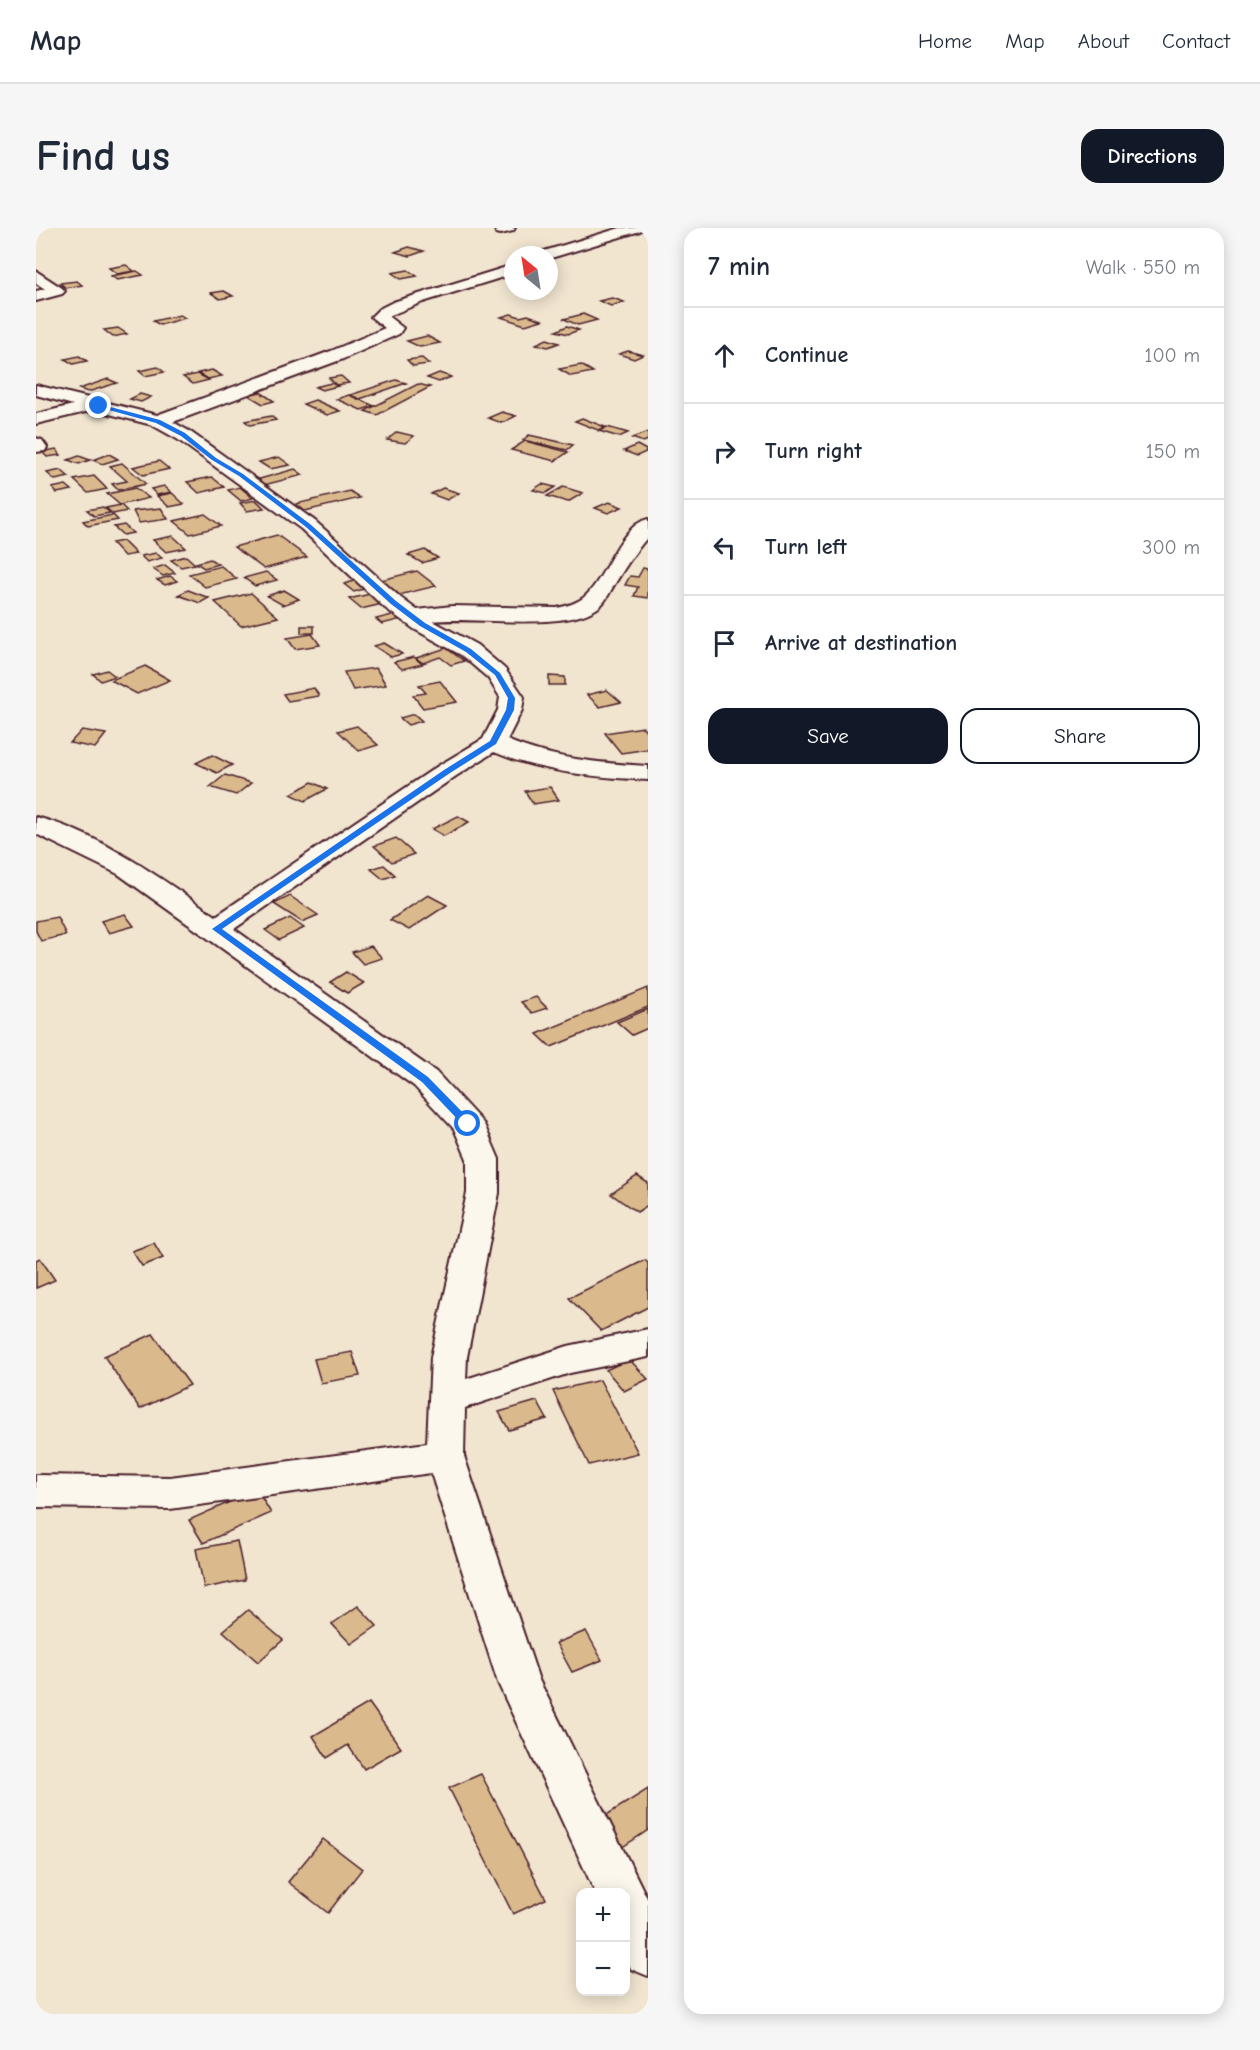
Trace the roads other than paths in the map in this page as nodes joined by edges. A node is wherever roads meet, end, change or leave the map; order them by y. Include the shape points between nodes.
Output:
1 (634, 228) edge
2 (558, 251) edge
3 (504, 273) edge
4 (36, 276) edge
5 (36, 296) edge
6 (36, 390) edge
7 (93, 405) junction
8 (36, 419) edge
9 (158, 422) junction
10 (648, 525) edge
11 (413, 617) junction
12 (493, 743) junction
13 (648, 773) edge
14 (36, 825) edge
15 (216, 929) junction
16 (648, 1343) edge
17 (447, 1400) junction
18 (444, 1456) junction
19 (36, 1491) edge
20 (618, 1888) edge
21 (630, 1914) edge
22 (648, 1952) edge

1 - 2 street
3 - 9 street via 383,312 379,317 395,328 393,331
4 - 5 street via 57,291
6 - 7 street
7 - 8 street
7 - 9 street
9 - 11 street via 183,435 308,525
10 - 11 street via 627,548 593,601 580,609 557,615 453,612
11 - 12 street via 469,651 497,674 512,698
12 - 13 street via 543,763
12 - 15 street
14 - 15 street via 127,868
15 - 17 street via 425,1079 468,1124 483,1159 483,1193 449,1357
16 - 17 street via 568,1360
17 - 18 street
18 - 19 street via 170,1493
18 - 20 street via 519,1683
21 - 22 street

